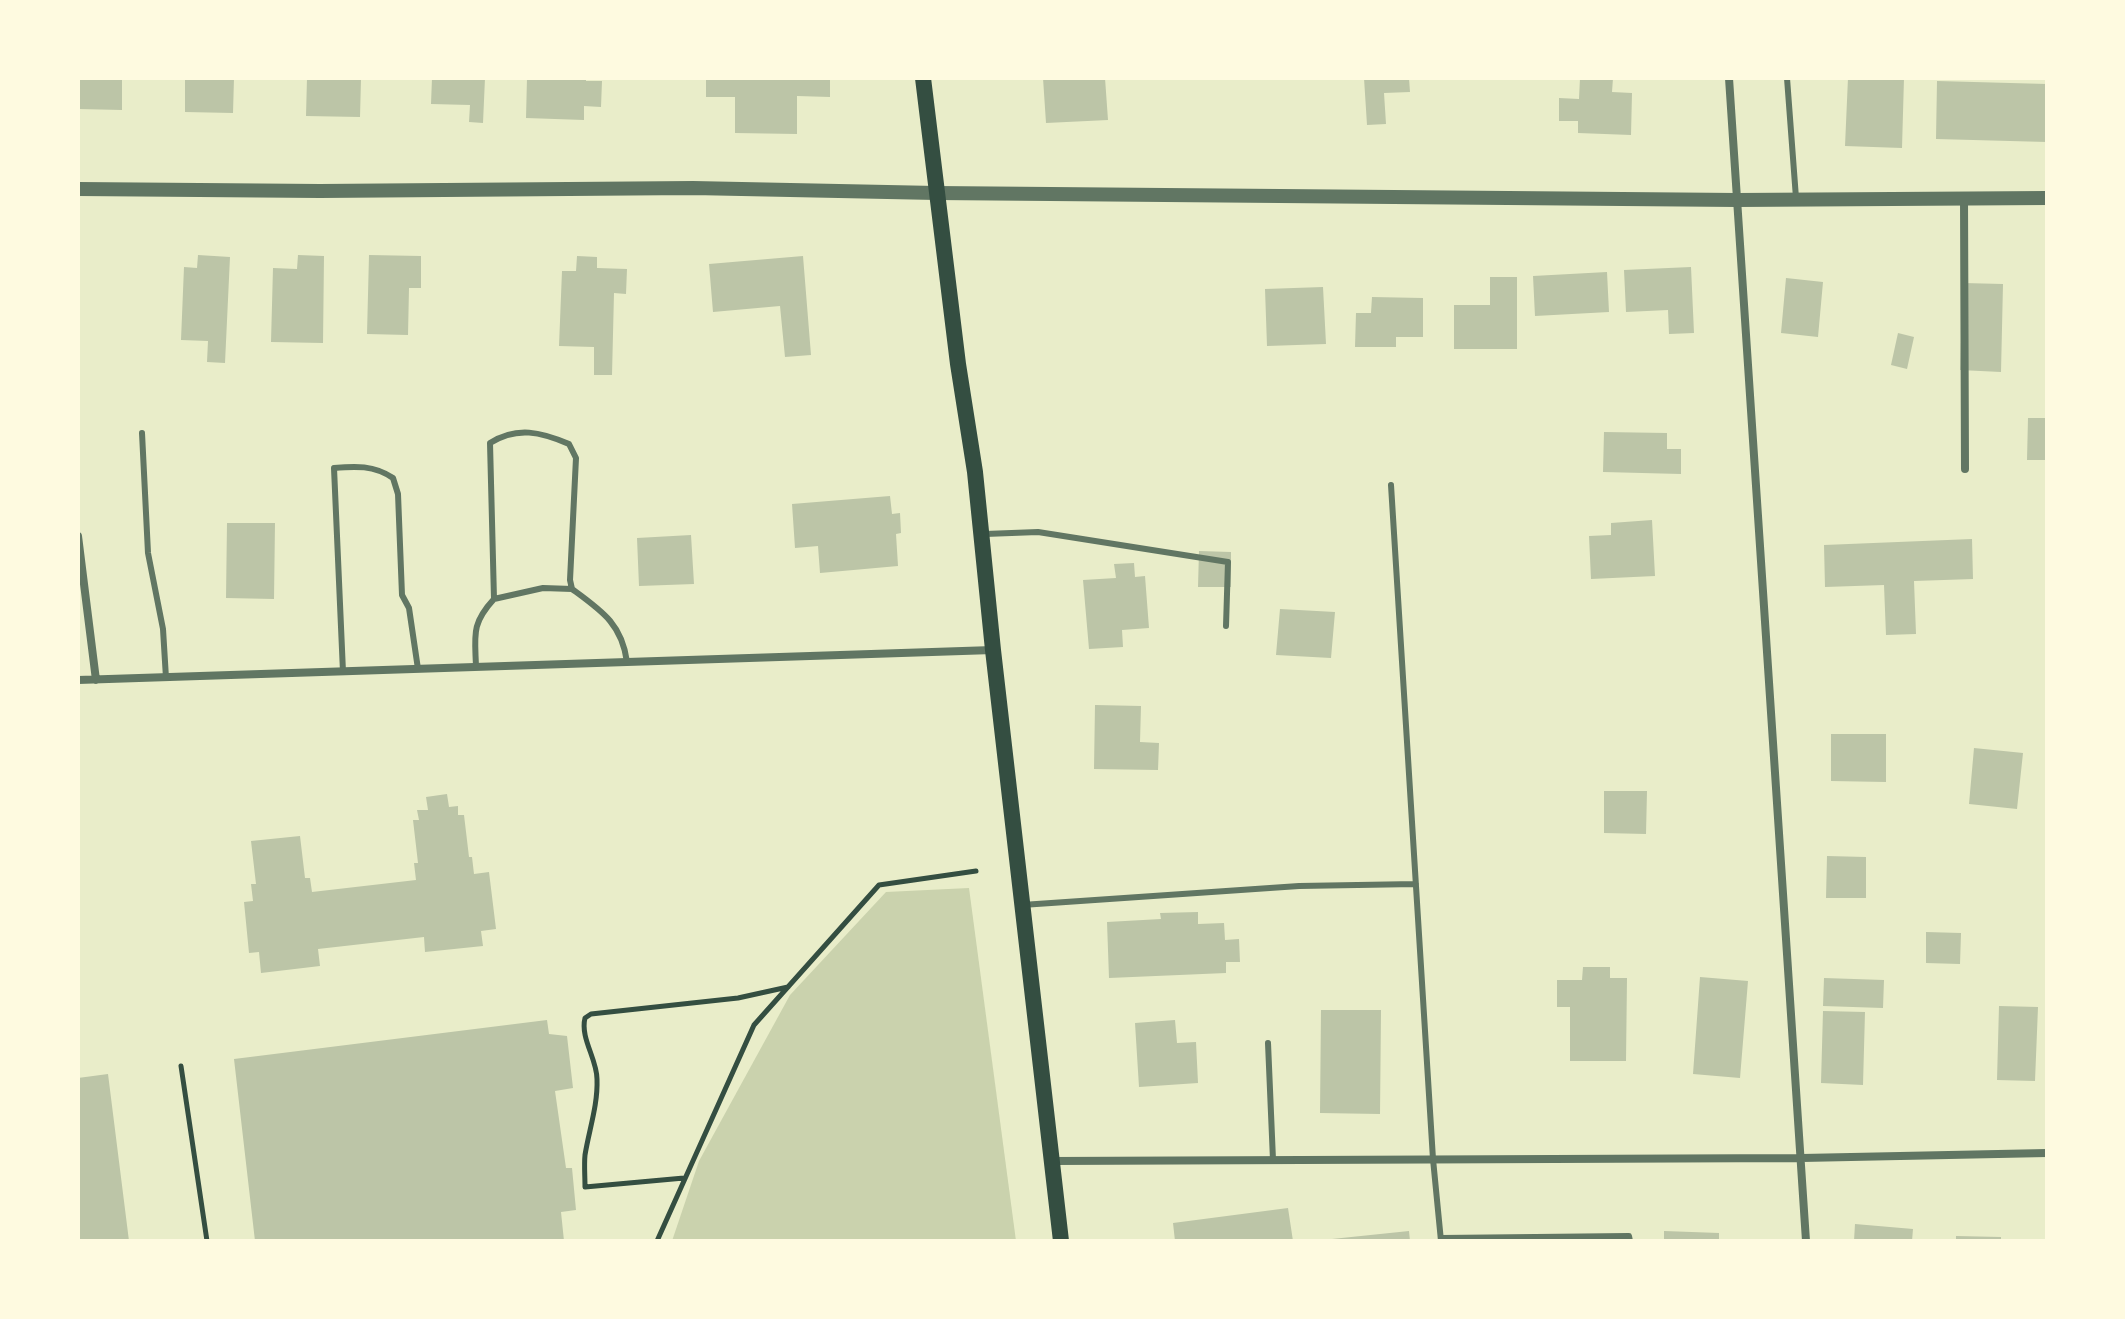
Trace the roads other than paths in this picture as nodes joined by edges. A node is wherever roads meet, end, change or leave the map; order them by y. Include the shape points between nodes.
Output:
1 (923, 78) edge
2 (1729, 78) edge
3 (1787, 78) edge
4 (78, 189) edge
5 (936, 193) junction
6 (1964, 198) junction
7 (2047, 198) edge
8 (1796, 199) junction
9 (1737, 200) junction
10 (142, 433) dead end
11 (1965, 469) dead end
12 (1391, 485) dead end
13 (981, 534) junction
14 (78, 536) edge
15 (572, 589) junction
16 (494, 599) junction
17 (1226, 626) dead end
18 (993, 650) junction
19 (627, 662) junction
20 (476, 667) junction
21 (418, 669) junction
22 (343, 672) junction
23 (166, 678) junction
24 (78, 680) edge
25 (96, 680) junction
26 (1416, 884) junction
27 (1022, 905) junction
28 (1268, 1043) dead end
29 (2047, 1153) edge
30 (1802, 1158) junction
31 (1433, 1159) junction
32 (1273, 1160) junction
33 (1051, 1161) junction
34 (1441, 1240) edge
35 (1061, 1241) edge
36 (1630, 1241) edge
37 (1806, 1241) edge

1 - 5 main road
2 - 9 street
3 - 8 lane
4 - 5 street
5 - 9 street
5 - 13 main road
6 - 7 street
6 - 8 street
6 - 11 street
8 - 9 street
9 - 30 street
10 - 23 lane via 148,553 163,629
12 - 26 lane
13 - 17 lane via 1038,532 1228,562
13 - 18 main road
14 - 25 street
15 - 16 lane via 543,588
15 - 16 lane via 576,458 569,444 553,438 506,433 490,443
15 - 19 lane via 600,610 624,639
16 - 20 lane via 474,628
18 - 19 street
18 - 27 main road
19 - 20 street
20 - 21 street
21 - 22 street
21 - 22 lane via 409,608 402,595 393,478 354,466 334,468
22 - 23 street
23 - 25 street
24 - 25 street
26 - 27 lane via 1299,886
26 - 31 lane
27 - 33 main road
28 - 32 lane
29 - 30 street
30 - 31 street
30 - 37 street
31 - 32 street
31 - 34 lane
32 - 33 street
33 - 35 main road
34 - 36 lane via 1629,1236

